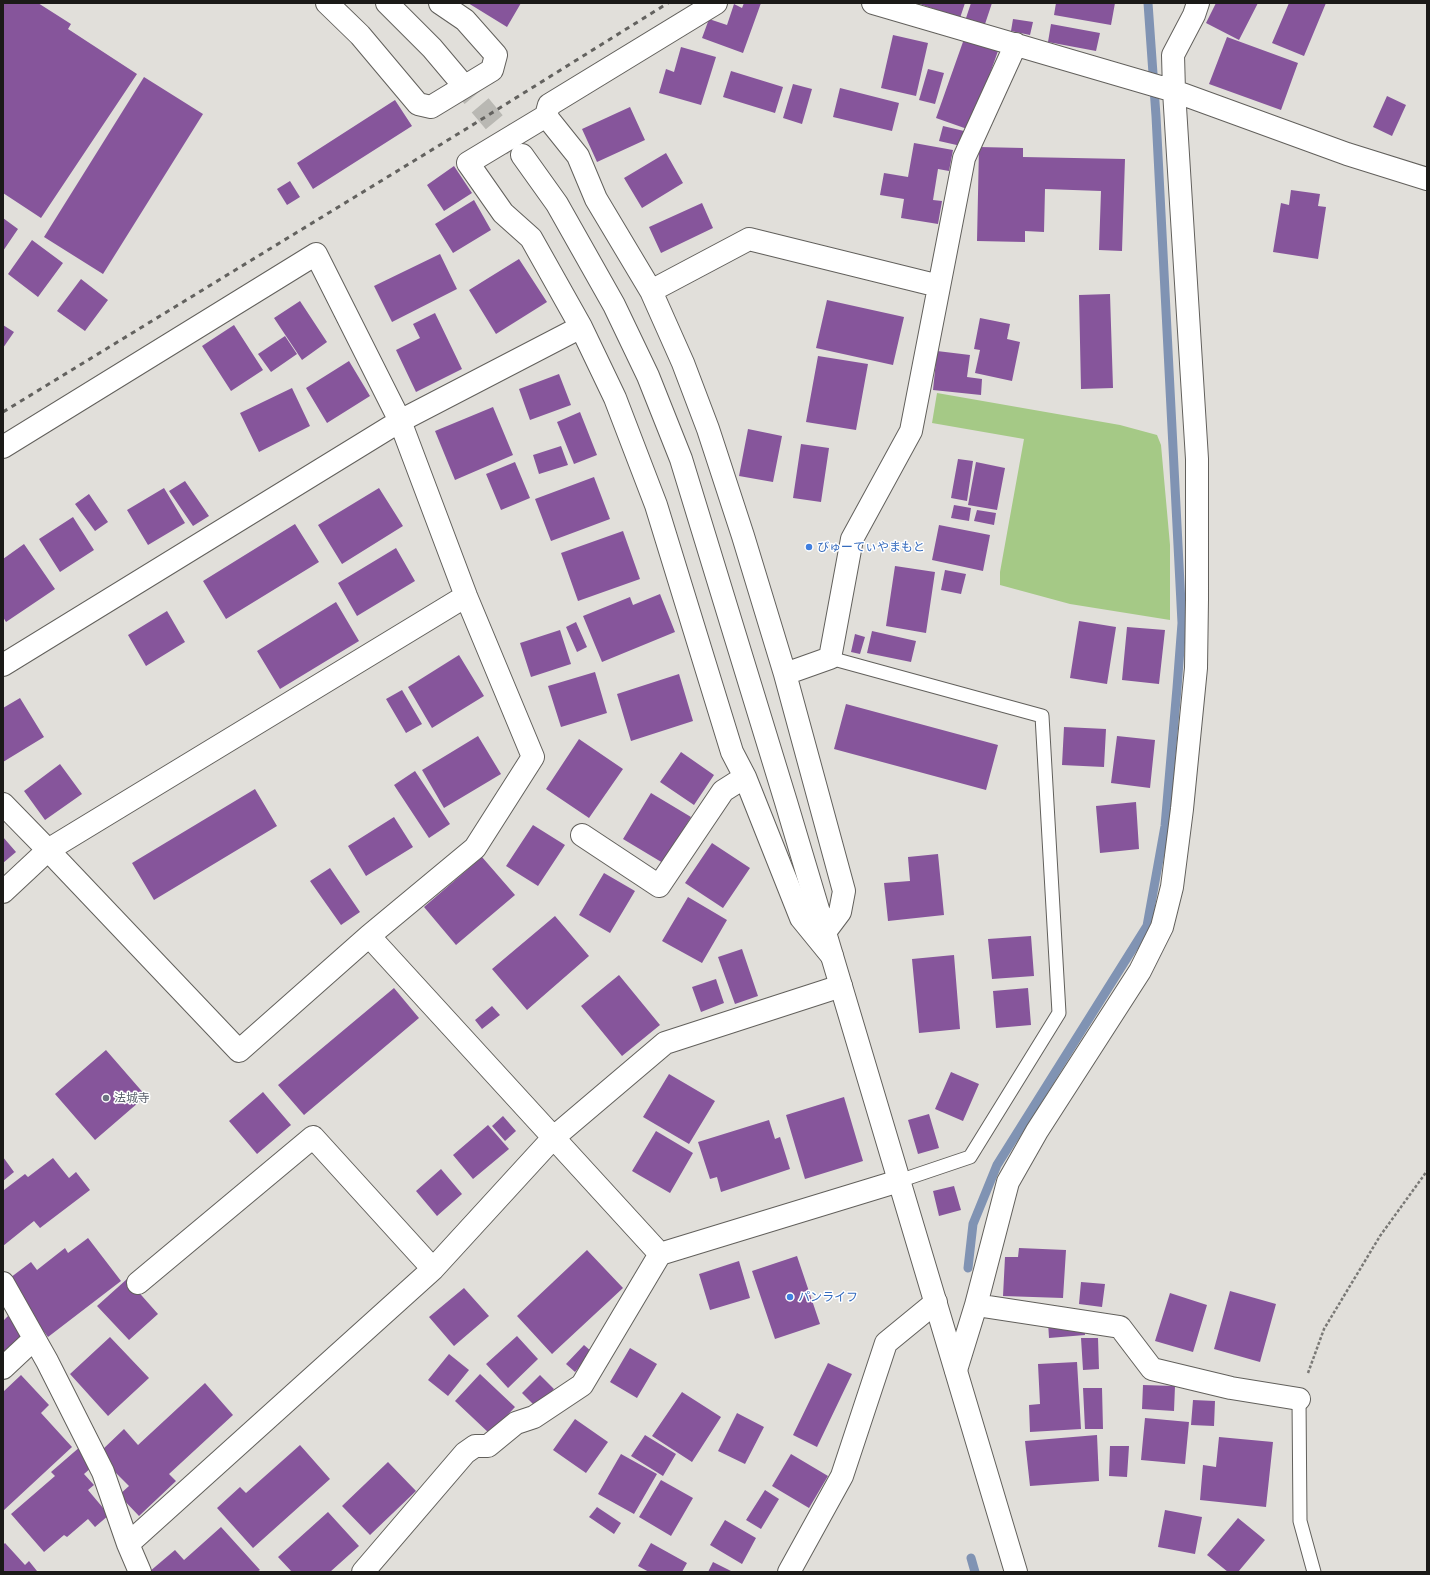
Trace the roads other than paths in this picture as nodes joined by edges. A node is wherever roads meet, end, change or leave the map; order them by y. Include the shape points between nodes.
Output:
1 (327, 3) edge
2 (387, 3) edge
3 (440, 3) edge
4 (716, 3) edge
5 (873, 3) edge
6 (1198, 3) edge
7 (1016, 44) junction
8 (460, 80) tunnel mouth
9 (1174, 91) junction
10 (546, 116) junction
11 (522, 155) tunnel mouth
12 (1427, 179) edge
13 (939, 286) junction
14 (651, 291) junction
15 (581, 327) junction
16 (400, 421) junction
17 (3, 447) edge
18 (466, 596) junction
19 (830, 658) junction
20 (3, 665) edge
21 (786, 674) junction
22 (745, 777) junction
23 (3, 804) edge
24 (582, 835) dead end
25 (48, 850) junction
26 (3, 892) edge
27 (825, 932) junction
28 (369, 936) junction
29 (832, 956) junction
30 (841, 986) junction
31 (553, 1138) junction
32 (899, 1182) junction
33 (660, 1254) junction
34 (433, 1269) junction
35 (138, 1282) dead end
36 (3, 1283) edge
37 (936, 1302) junction
38 (976, 1304) junction
39 (34, 1339) junction
40 (3, 1368) edge
41 (956, 1370) junction
42 (1299, 1399) joint
43 (128, 1544) junction
44 (140, 1572) edge
45 (363, 1572) edge
46 (789, 1572) edge
47 (1016, 1572) edge
48 (1314, 1572) edge

1 - 3 street via 360,35 418,104 431,108 492,70 496,55 465,20
2 - 8 street
4 - 10 street via 549,105
5 - 7 street
6 - 9 street via 1173,55
7 - 9 street
7 - 13 street via 964,158
9 - 12 street via 1347,154
9 - 38 street via 1197,458 1197,599 1196,668 1172,887 1162,927 1140,971 1037,1130 1008,1182
10 - 14 street via 578,156 596,199
10 - 15 street via 468,163 503,213 532,238
11 - 27 street via 557,204 614,305 648,376 681,459
13 - 14 street via 749,239
13 - 19 street via 911,431 852,539
14 - 21 street via 708,429
15 - 16 street
15 - 22 street via 615,398 656,505 732,752
16 - 17 street via 316,254
16 - 18 street
16 - 20 street
18 - 25 street
18 - 28 street via 533,757 475,848
19 - 21 street
19 - 32 lane via 1042,716 1059,1013 970,1157
21 - 27 street via 844,891 840,912
22 - 24 street via 723,791 659,886
22 - 29 street via 801,918
23 - 25 street
25 - 26 street
25 - 28 street via 239,1051
27 - 29 street
28 - 31 street
29 - 30 street
30 - 31 street via 665,1043
30 - 32 street
31 - 33 street
31 - 34 street
32 - 33 street
32 - 37 street
33 - 45 street via 582,1386 534,1417 516,1423 488,1446 475,1446 465,1453
34 - 35 street via 313,1137
34 - 43 street
36 - 39 street
37 - 41 street
37 - 46 street via 886,1343 842,1476
38 - 41 street
38 - 42 street via 1120,1327 1152,1369 1231,1388
39 - 40 street
39 - 43 street via 103,1472
41 - 47 street
42 - 48 lane via 1300,1521
43 - 44 street

